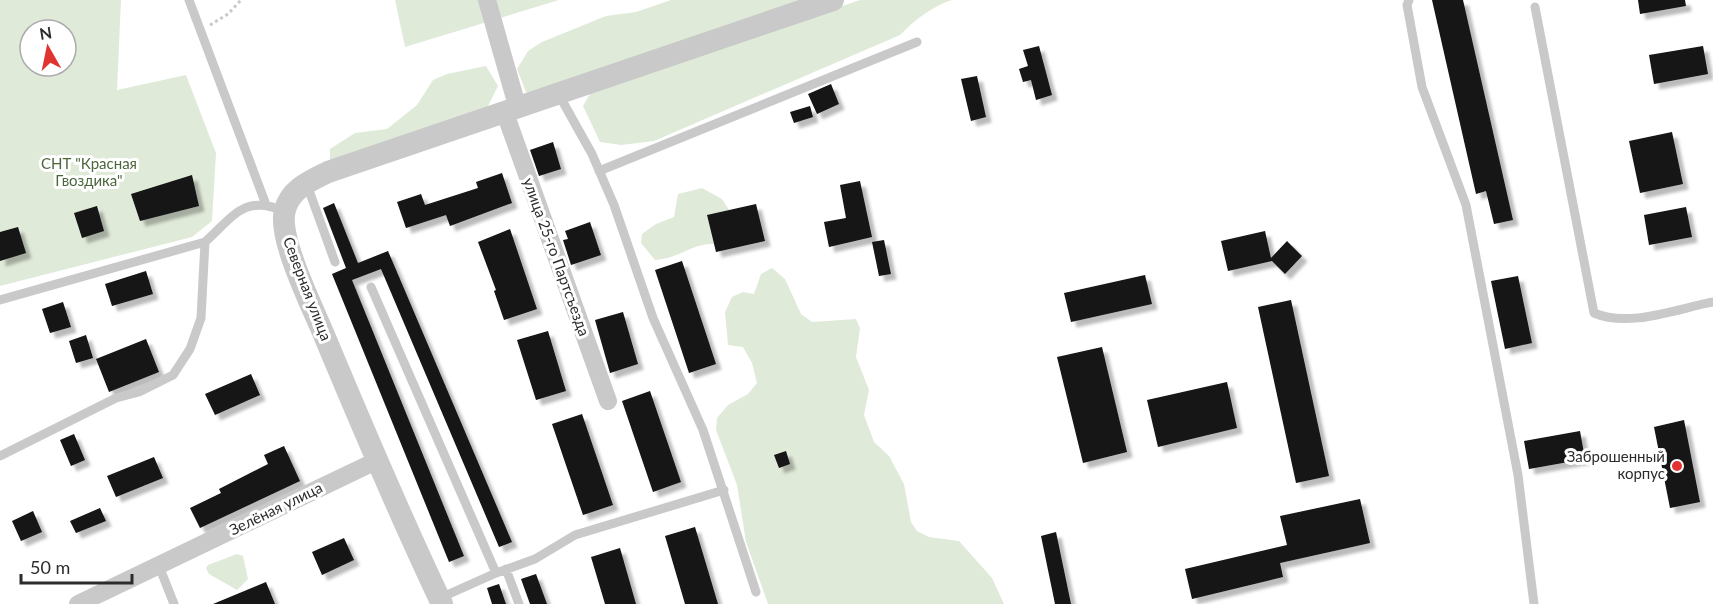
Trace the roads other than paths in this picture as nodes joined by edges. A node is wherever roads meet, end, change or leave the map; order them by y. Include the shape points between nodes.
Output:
1 (189, 0) edge
2 (488, 0) edge
3 (833, 0) edge
4 (1409, 0) edge
5 (1534, 7) dead end
6 (917, 42) dead end
7 (559, 94) junction
8 (512, 111) junction
9 (599, 171) junction
10 (306, 183) junction
11 (274, 207) junction
12 (205, 242) junction
13 (335, 262) dead end
14 (371, 288) dead end
15 (0, 300) edge
16 (1713, 302) edge
17 (608, 400) dead end
18 (0, 456) edge
19 (376, 460) junction
20 (724, 490) junction
21 (159, 566) junction
22 (506, 569) junction
23 (496, 573) junction
24 (756, 592) dead end
25 (441, 601) edge
26 (78, 604) edge
27 (174, 604) edge
28 (519, 604) edge
29 (1534, 604) edge

1 - 11 lane
2 - 8 street, улица 25-го Партсъезда
3 - 7 street
4 - 29 lane via 1422,87 1466,205 1481,274 1518,475
5 - 16 lane via 1594,314 1609,320 1633,318
6 - 9 lane
7 - 8 street
7 - 9 lane
8 - 10 street via 328,172
8 - 17 street, улица 25-го Партсъезда
9 - 20 lane via 637,265 653,318 703,430
10 - 11 street
10 - 13 lane
11 - 12 lane via 244,207
11 - 19 street, Северная улица
12 - 15 lane
12 - 18 lane via 201,318 190,349 173,375 139,392 116,398
14 - 23 lane
19 - 21 street, Зелёная улица
19 - 25 street, Северная улица
20 - 22 lane via 574,534 535,559
20 - 24 lane
21 - 26 street, Зелёная улица
21 - 27 lane
22 - 23 lane
22 - 28 lane
23 - 25 lane

